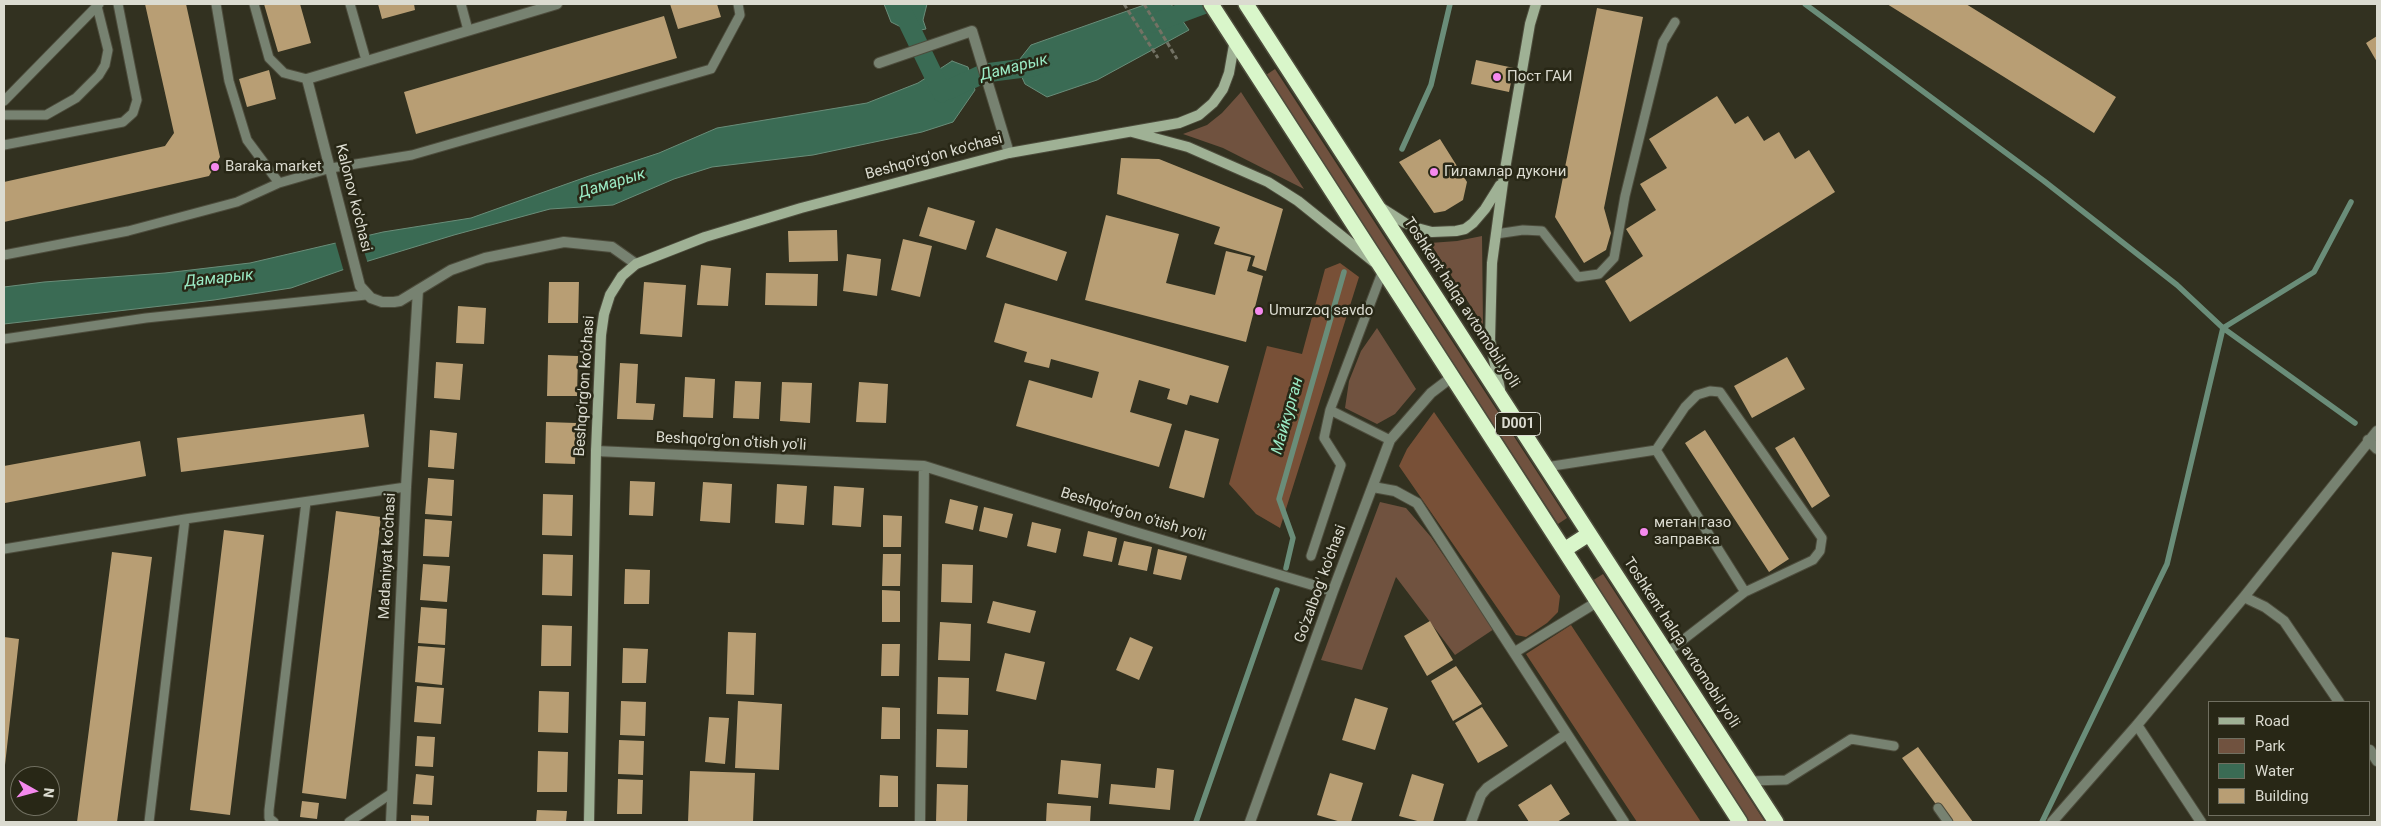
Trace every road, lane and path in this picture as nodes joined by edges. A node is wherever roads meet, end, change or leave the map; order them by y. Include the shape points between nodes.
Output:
1 (118, 4) edge
2 (216, 4) edge
3 (254, 4) edge
4 (350, 4) edge
5 (461, 4) edge
6 (557, 4) edge
7 (738, 4) edge
8 (1124, 4) edge
9 (1144, 4) edge
10 (1211, 4) edge
11 (1246, 4) edge
12 (1536, 4) edge
13 (98, 5) edge
14 (1674, 22) dead end
15 (468, 30) junction
16 (1235, 39) junction
17 (1158, 58) dead end
18 (1177, 59) dead end
19 (366, 60) junction
20 (879, 63) dead end
21 (307, 79) junction
22 (4, 102) edge
23 (4, 114) edge
24 (1129, 131) junction
25 (4, 145) edge
26 (1009, 153) junction
27 (331, 168) junction
28 (1504, 175) junction
29 (279, 183) junction
30 (1376, 204) junction
31 (1496, 234) junction
32 (4, 255) edge
33 (636, 264) junction
34 (1383, 270) junction
35 (363, 290) junction
36 (418, 290) junction
37 (4, 339) edge
38 (1452, 377) junction
39 (1503, 400) junction
40 (1330, 410) junction
41 (2377, 431) edge
42 (1390, 440) junction
43 (2368, 440) junction
44 (2377, 448) edge
45 (1656, 450) junction
46 (596, 452) junction
47 (924, 466) junction
48 (1546, 467) junction
49 (406, 487) junction
50 (1374, 487) junction
51 (306, 502) junction
52 (185, 520) junction
53 (1590, 534) junction
54 (4, 549) edge
55 (1564, 550) junction
56 (1310, 556) dead end
57 (1333, 592) junction
58 (1745, 592) junction
59 (2244, 596) junction
60 (1597, 602) junction
61 (1515, 652) junction
62 (1666, 653) junction
63 (2338, 701) edge
64 (2137, 725) junction
65 (1565, 734) junction
66 (1894, 746) dead end
67 (1750, 781) junction
68 (392, 793) junction
69 (1938, 808) dead end
70 (149, 822) edge
71 (274, 822) edge
72 (350, 822) edge
73 (391, 822) edge
74 (589, 822) edge
75 (920, 822) edge
76 (1250, 822) edge
77 (1471, 822) edge
78 (1624, 822) edge
79 (1740, 822) edge
80 (1776, 822) edge
81 (1948, 822) edge
82 (2052, 822) edge
83 (2201, 822) edge

1 - 25 lane via 137,100 133,113 123,122
2 - 29 lane via 229,81 247,140
3 - 21 lane via 269,58 284,73
4 - 19 lane
5 - 15 lane
6 - 15 street
7 - 27 lane via 740,15 711,69 412,155
8 - 17 path
9 - 18 path
10 - 16 highway, D001
11 - 30 highway, Toshkent halqa avtomobil yo'li / D001
12 - 28 main road
13 - 22 lane
13 - 23 lane via 108,50 99,75 76,98 46,115
14 - 31 lane via 1664,42 1625,196 1614,258 1599,274 1578,277 1542,232 1523,230
15 - 19 street
16 - 24 main road, Beshqo'rg'on ko'chasi via 1223,89 1206,109 1179,123
16 - 34 highway, D001
19 - 21 street
20 - 26 street via 972,31
21 - 27 street, Kalonov ko'chasi
24 - 26 main road, Beshqo'rg'on ko'chasi
24 - 34 main road, Beshqo'rg'on ko'chasi via 1197,151 1268,182 1298,201
26 - 33 main road, Beshqo'rg'on ko'chasi via 782,214 706,237
27 - 29 lane
27 - 35 street, Kalonov ko'chasi
28 - 30 main road via 1485,209 1473,223 1456,232 1417,228
28 - 31 main road
29 - 32 lane via 237,202 146,226
30 - 39 highway, Toshkent halqa avtomobil yo'li / D001
31 - 39 main road via 1490,340
33 - 36 street via 612,246 564,242 485,258 451,270
33 - 46 main road, Beshqo'rg'on ko'chasi via 616,285 604,314
34 - 38 highway, D001
34 - 40 lane
35 - 36 street via 376,301 388,303
35 - 37 lane
36 - 49 street, Madaniyat ko'chasi
38 - 42 street, Go'zalbog' ko'chasi via 1431,393
38 - 55 highway, D001
39 - 48 highway, Toshkent halqa avtomobil yo'li / D001
40 - 42 lane
40 - 56 lane via 1324,438 1341,465
41 - 43 street
42 - 50 street, Go'zalbog' ko'chasi
43 - 44 street
43 - 59 street
45 - 48 lane
45 - 58 lane
45 - 58 lane via 1697,395 1720,392 1822,538 1820,551 1814,560
46 - 47 street, Beshqo'rg'on o'tish yo'li
46 - 74 main road, Beshqo'rg'on ko'chasi
47 - 57 street, Beshqo'rg'on o'tish yo'li
47 - 75 street
48 - 53 highway, Toshkent halqa avtomobil yo'li / D001
49 - 51 lane
49 - 68 street, Madaniyat ko'chasi
50 - 57 street, Go'zalbog' ko'chasi
50 - 61 street via 1395,491 1417,503
51 - 52 lane
51 - 71 lane via 269,818
52 - 54 lane
52 - 70 lane
53 - 55 highway
53 - 62 highway, Toshkent halqa avtomobil yo'li / D001
55 - 60 highway, D001
57 - 76 street, Go'zalbog' ko'chasi
58 - 62 lane
59 - 63 street via 2284,621
59 - 64 street
60 - 61 street
60 - 79 highway, D001
61 - 65 street
62 - 67 highway, Toshkent halqa avtomobil yo'li / D001
64 - 82 street
64 - 83 street
65 - 77 street via 1487,788
65 - 78 street
66 - 67 lane via 1852,738 1786,780
67 - 80 highway, Toshkent halqa avtomobil yo'li / D001
68 - 72 lane
68 - 73 street, Madaniyat ko'chasi
69 - 81 lane

